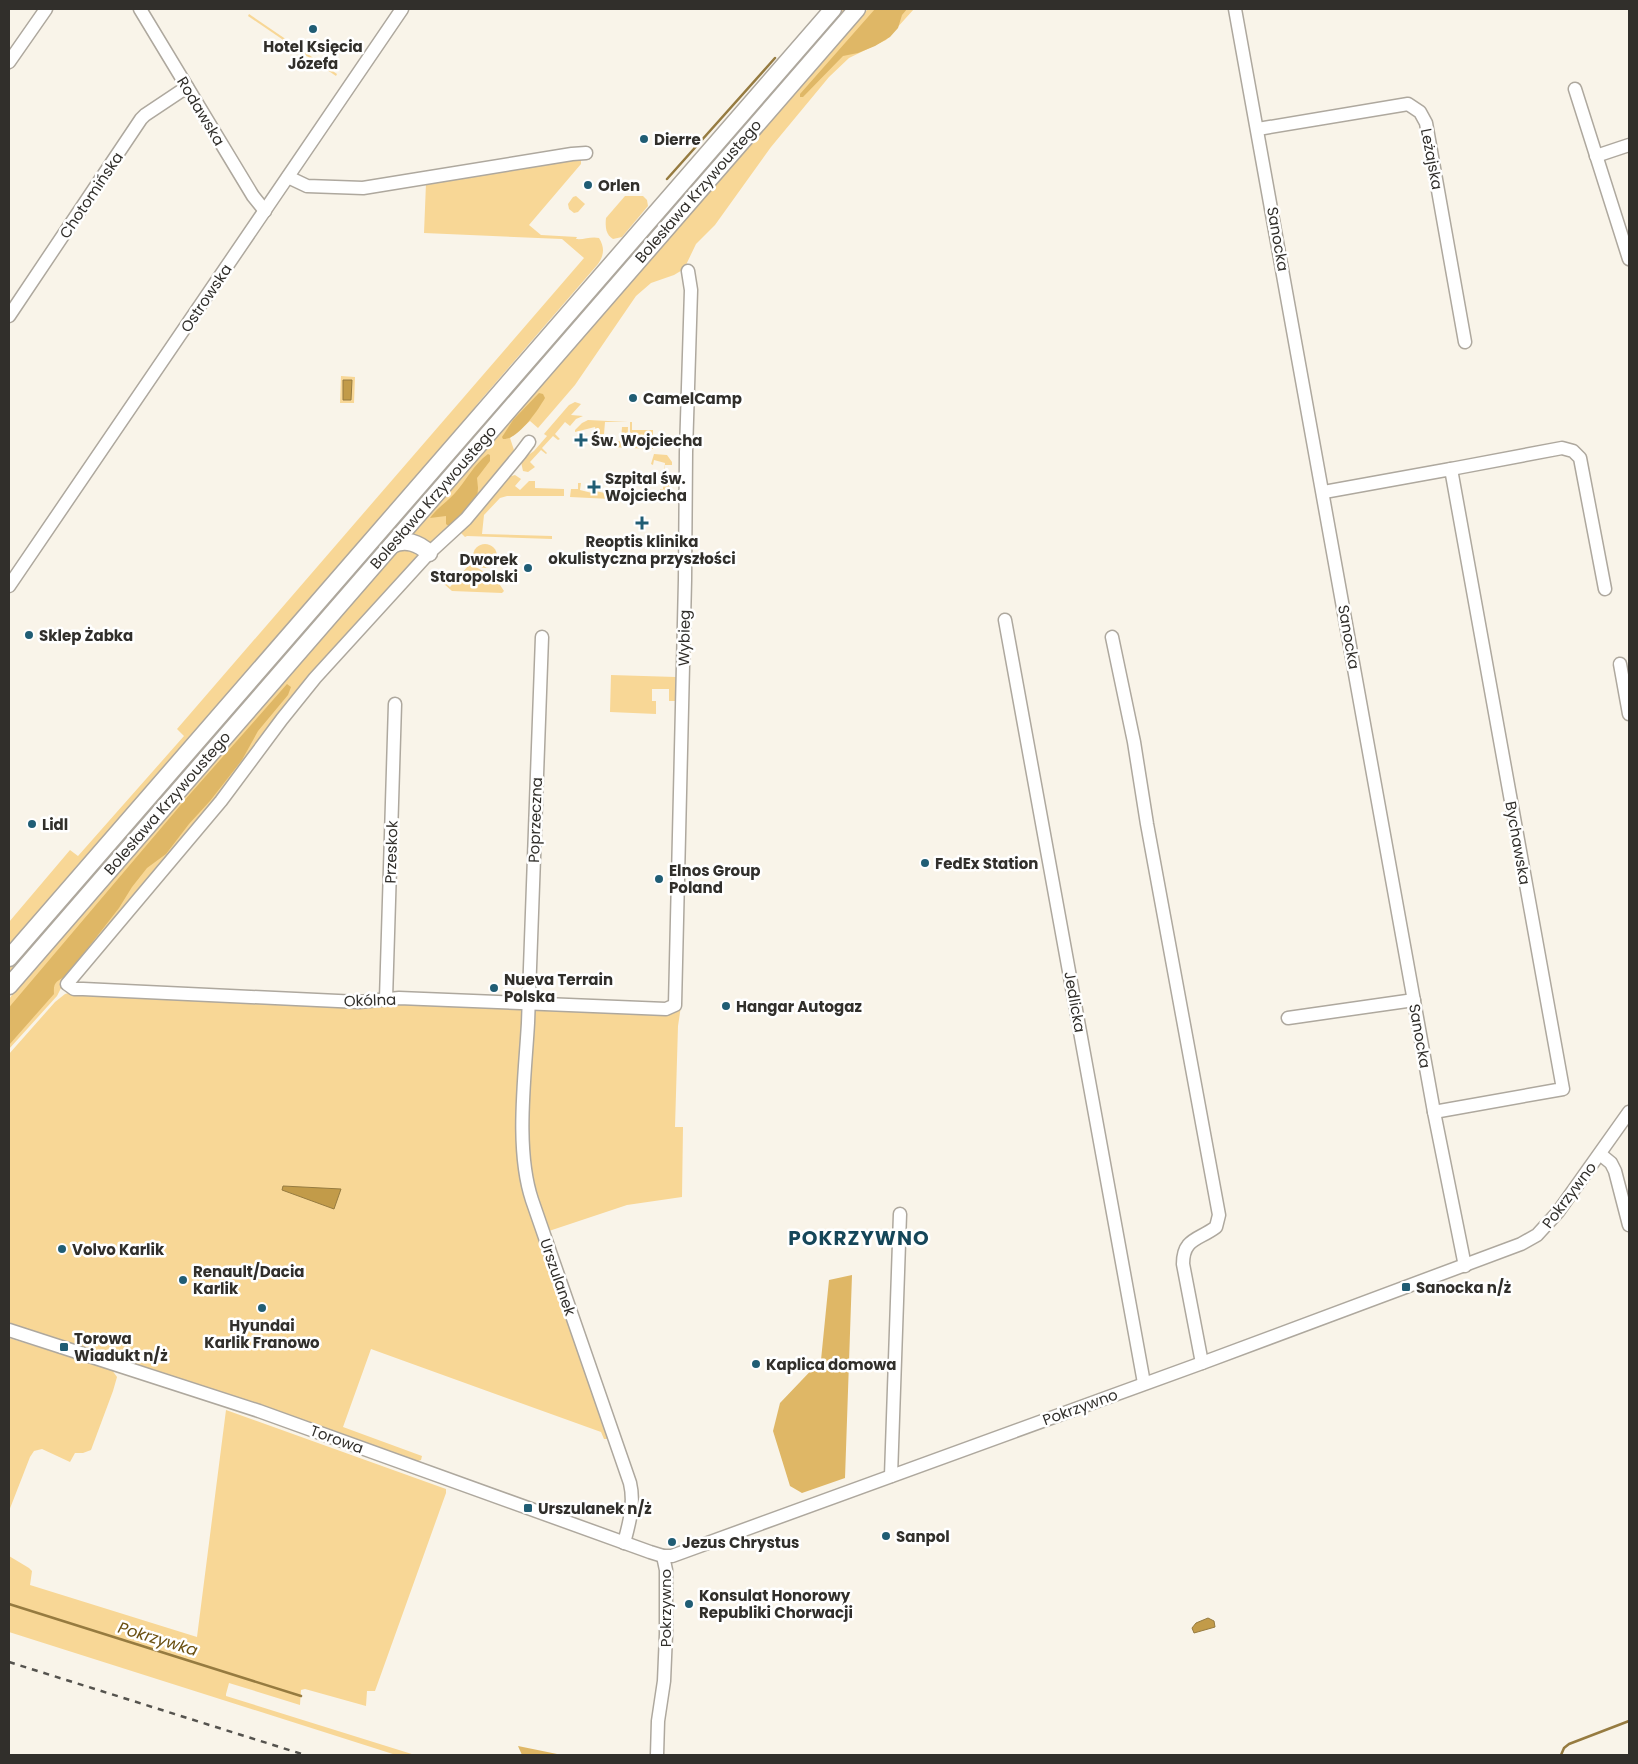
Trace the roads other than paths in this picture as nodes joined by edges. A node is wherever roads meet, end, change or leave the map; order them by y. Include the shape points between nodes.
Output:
1 (46, 9) edge
2 (140, 9) edge
3 (402, 9) edge
4 (832, 9) edge
5 (857, 9) edge
6 (1235, 9) edge
7 (9, 62) edge
8 (187, 87) junction
9 (1575, 90) dead end
10 (1258, 129) junction
11 (1629, 145) edge
12 (586, 153) dead end
13 (1596, 156) junction
14 (288, 177) junction
15 (265, 211) junction
16 (1629, 259) edge
17 (688, 271) dead end
18 (9, 316) edge
19 (1465, 342) dead end
20 (529, 442) dead end
21 (1451, 469) junction
22 (1324, 492) junction
23 (392, 545) junction
24 (430, 553) junction
25 (9, 586) edge
26 (1605, 589) dead end
27 (1004, 620) dead end
28 (542, 637) dead end
29 (1112, 637) dead end
30 (1620, 664) dead end
31 (395, 704) dead end
32 (1629, 714) edge
33 (9, 958) edge
34 (9, 986) edge
35 (386, 999) junction
36 (1414, 1000) junction
37 (528, 1004) junction
38 (674, 1005) joint
39 (1288, 1018) dead end
40 (1434, 1112) junction
41 (1629, 1112) edge
42 (1600, 1154) junction
43 (900, 1214) dead end
44 (1629, 1225) edge
45 (1464, 1266) junction
46 (10, 1330) edge
47 (1202, 1363) junction
48 (1144, 1383) junction
49 (891, 1476) junction
50 (624, 1543) junction
51 (663, 1556) junction
52 (657, 1755) edge

1 - 7 street
2 - 8 street, Rodawska
3 - 14 street, Ostrowska
4 - 33 main road, Bolesława Krzywoustego
5 - 23 main road, Bolesława Krzywoustego
6 - 10 street, Sanocka
8 - 15 street, Rodawska
8 - 18 street, Chotomińska via 141,119
9 - 13 street
10 - 19 street, Leżajska via 1408,104 1420,112 1426,123
10 - 22 street, Sanocka
11 - 13 street
12 - 14 street via 363,188 307,186
13 - 16 street
14 - 15 street, Ostrowska
15 - 25 street, Ostrowska
17 - 38 street, Wybieg via 691,290
20 - 24 street via 466,519
21 - 22 street
21 - 26 street via 1562,448 1573,451 1580,458
21 - 40 street, Bychawska via 1562,1089
22 - 36 street, Sanocka
23 - 24 main road via 406,541
23 - 34 main road, Bolesława Krzywoustego
24 - 35 street, Okólna via 315,678 221,801 67,984 74,989 359,1002
27 - 48 street, Jedlicka
28 - 37 street, Poprzeczna
29 - 47 street via 1134,742 1219,1215 1216,1227 1189,1243 1183,1257
30 - 32 street
31 - 35 street, Przeskok
35 - 37 street, Okólna
36 - 39 street
36 - 40 street, Sanocka
37 - 38 street, Okólna via 666,1009
37 - 50 street, Urszulanek via 523,1138 526,1174 538,1219 630,1484 632,1509
40 - 45 street, Sanocka
41 - 42 street, Pokrzywno
42 - 44 street via 1615,1171
42 - 45 street, Pokrzywno via 1537,1235
43 - 49 street
45 - 47 street, Pokrzywno
46 - 50 street, Torowa via 259,1411
47 - 48 street, Pokrzywno
48 - 49 street, Pokrzywno
49 - 51 street, Pokrzywno via 677,1554
50 - 51 street, Torowa
51 - 52 street, Pokrzywno via 666,1634

